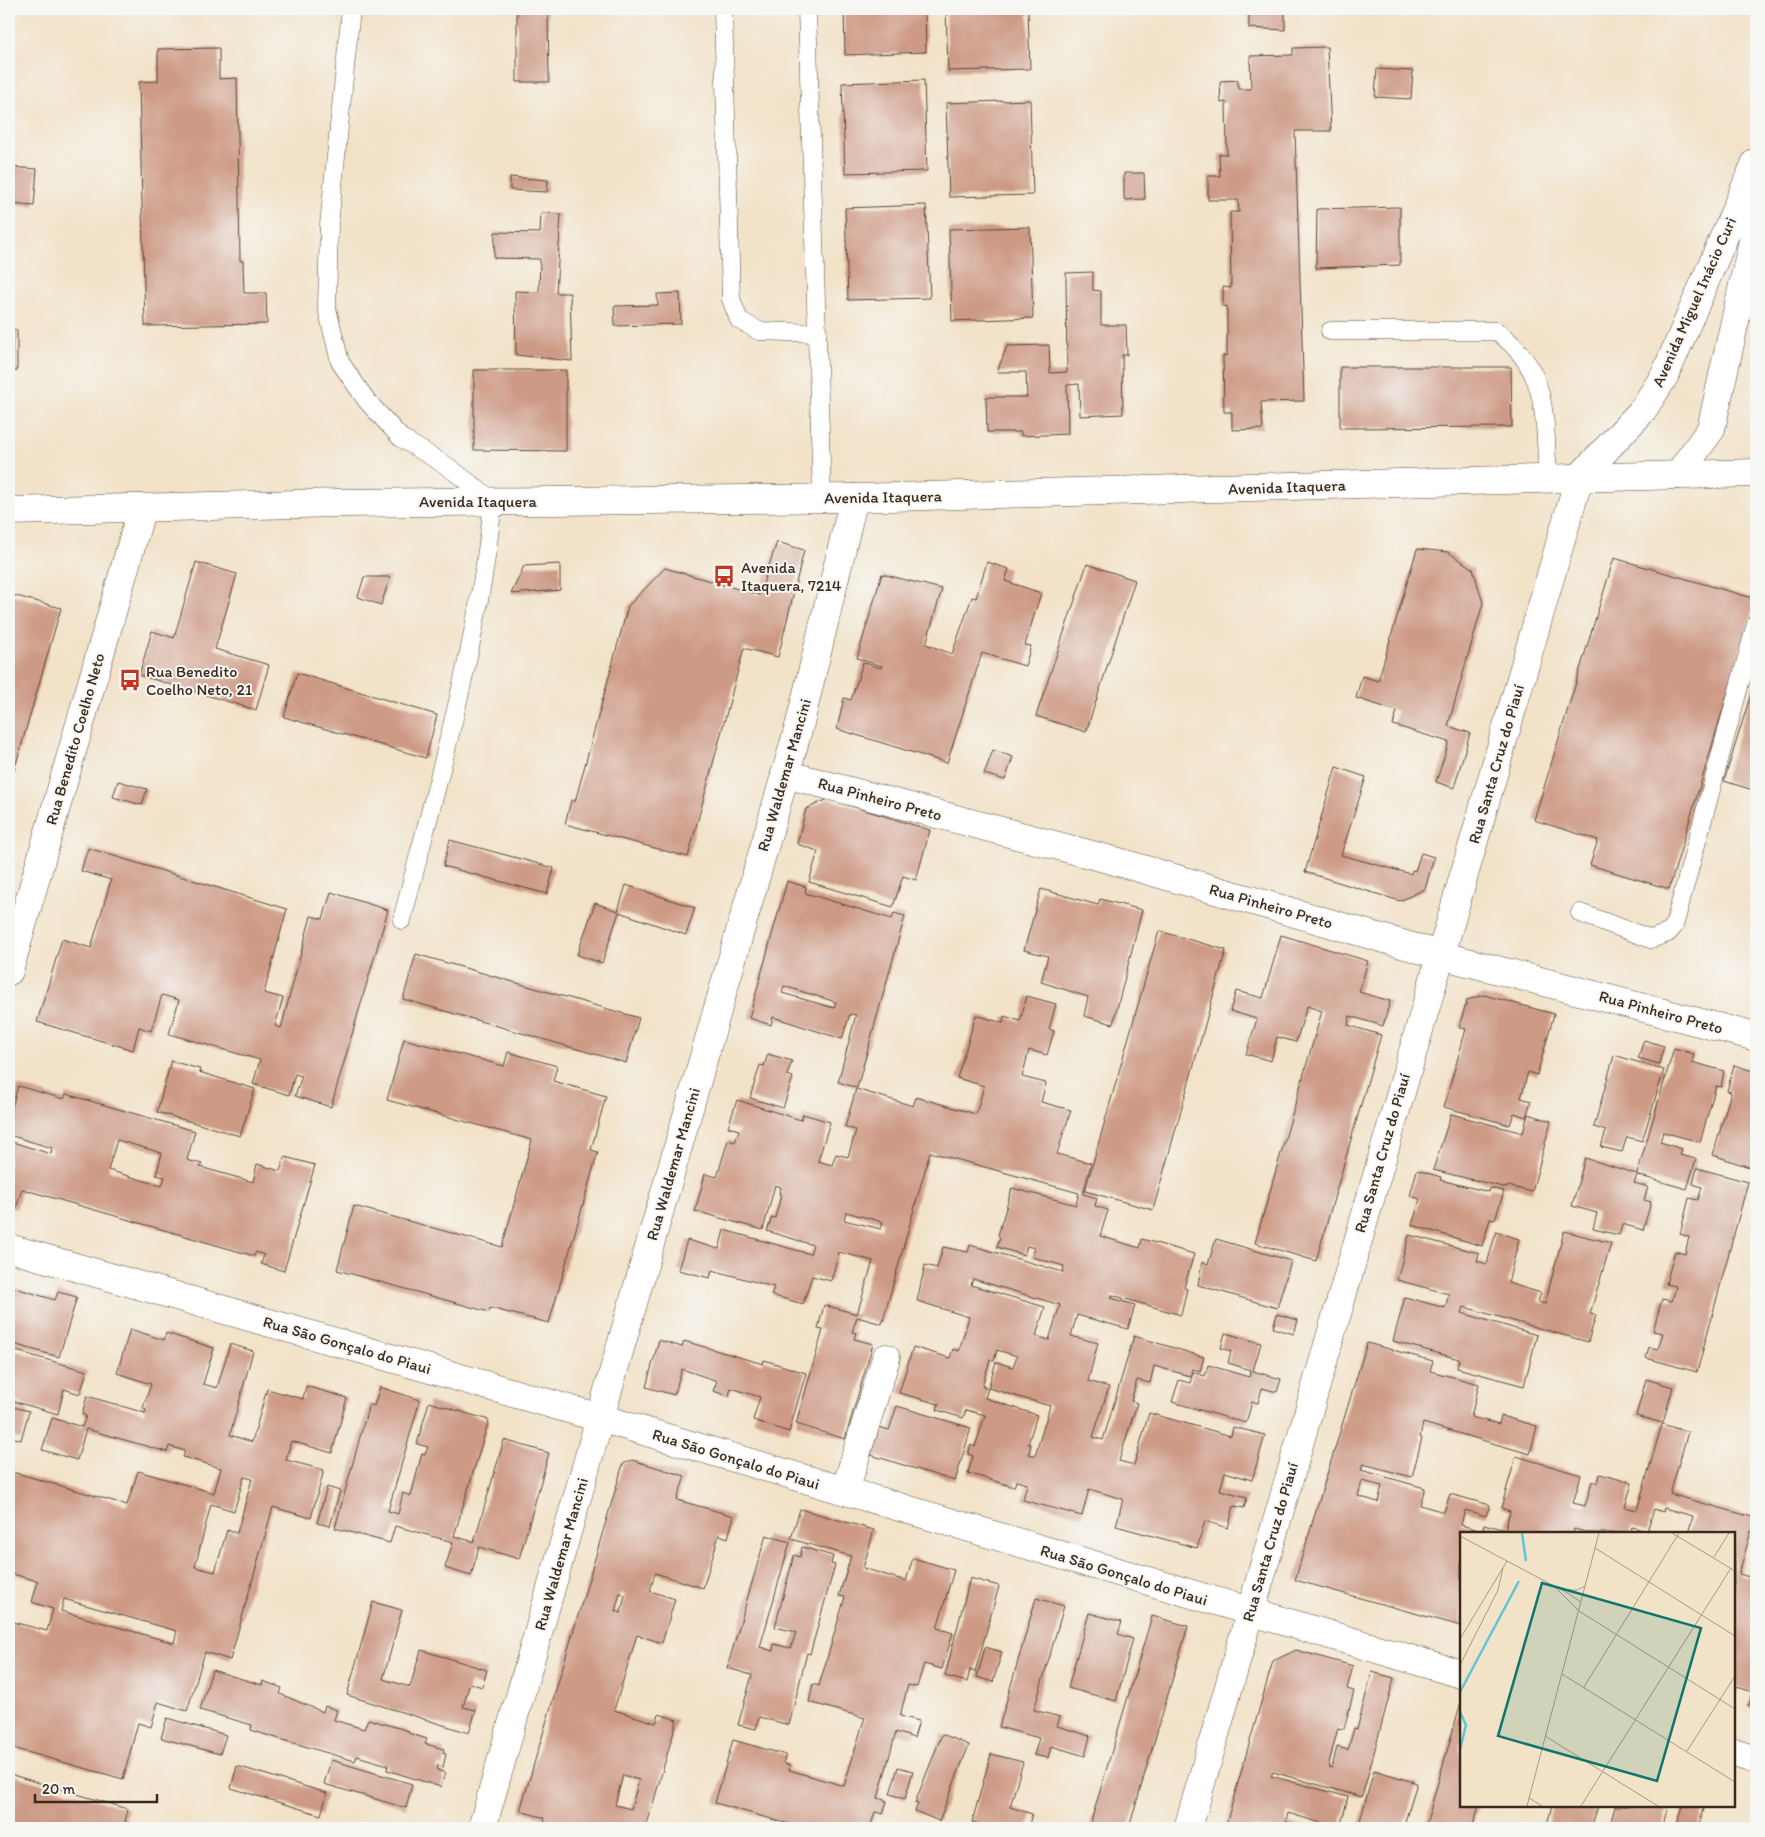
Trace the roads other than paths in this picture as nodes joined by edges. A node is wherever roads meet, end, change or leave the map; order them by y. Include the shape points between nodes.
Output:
1 (351, 9) edge
2 (723, 9) edge
3 (808, 9) edge
4 (1756, 162) edge
5 (1755, 239) edge
6 (1330, 331) dead end
7 (818, 333) junction
8 (1756, 473) edge
9 (1678, 474) junction
10 (1579, 478) junction
11 (1548, 479) junction
12 (822, 498) junction
13 (854, 498) junction
14 (493, 501) junction
15 (142, 508) junction
16 (9, 512) edge
17 (1756, 624) edge
18 (785, 774) junction
19 (1580, 914) dead end
20 (402, 920) dead end
21 (1440, 955) junction
22 (9, 971) edge
23 (1756, 1037) edge
24 (9, 1248) edge
25 (886, 1358) dead end
26 (600, 1418) junction
27 (844, 1491) junction
28 (1249, 1613) junction
29 (1460, 1674) edge
30 (1735, 1754) edge
31 (1756, 1760) edge
32 (482, 1828) edge
33 (1188, 1828) edge

1 - 14 lane via 330,225 327,308 340,362 367,401 401,438 447,466
2 - 7 lane via 731,299 739,320 759,331
3 - 7 lane
4 - 10 street, Avenida Miguel Inácio Curi via 1665,375 1642,411
5 - 9 street, Avenida Miguel Inácio Curi via 1711,429
6 - 11 lane via 1496,331 1514,343 1528,361 1537,383 1544,413
7 - 12 lane
8 - 9 street, Avenida Itaquera
9 - 10 street, Avenida Itaquera
10 - 11 street, Avenida Itaquera
10 - 21 street, Rua Santa Cruz do Piauí
11 - 13 street, Avenida Itaquera
12 - 13 street, Avenida Itaquera
12 - 14 street, Avenida Itaquera
13 - 18 street, Rua Waldemar Mancini
14 - 15 street, Avenida Itaquera
14 - 20 lane via 476,624
15 - 16 street, Avenida Itaquera
15 - 22 street, Rua Benedito Coelho Neto
17 - 19 lane via 1674,926 1668,933 1651,939
18 - 21 street, Rua Pinheiro Preto via 1115,861
18 - 26 street, Rua Waldemar Mancini
21 - 23 street, Rua Pinheiro Preto
21 - 28 street, Rua Santa Cruz do Piauí
24 - 26 street, Rua São Gonçalo do Piaui
25 - 27 street
26 - 27 street, Rua São Gonçalo do Piaui
26 - 32 street, Rua Waldemar Mancini
27 - 28 street, Rua São Gonçalo do Piaui
28 - 29 street, Rua São Gonçalo do Piaui
28 - 33 street, Rua Santa Cruz do Piauí
30 - 31 street

